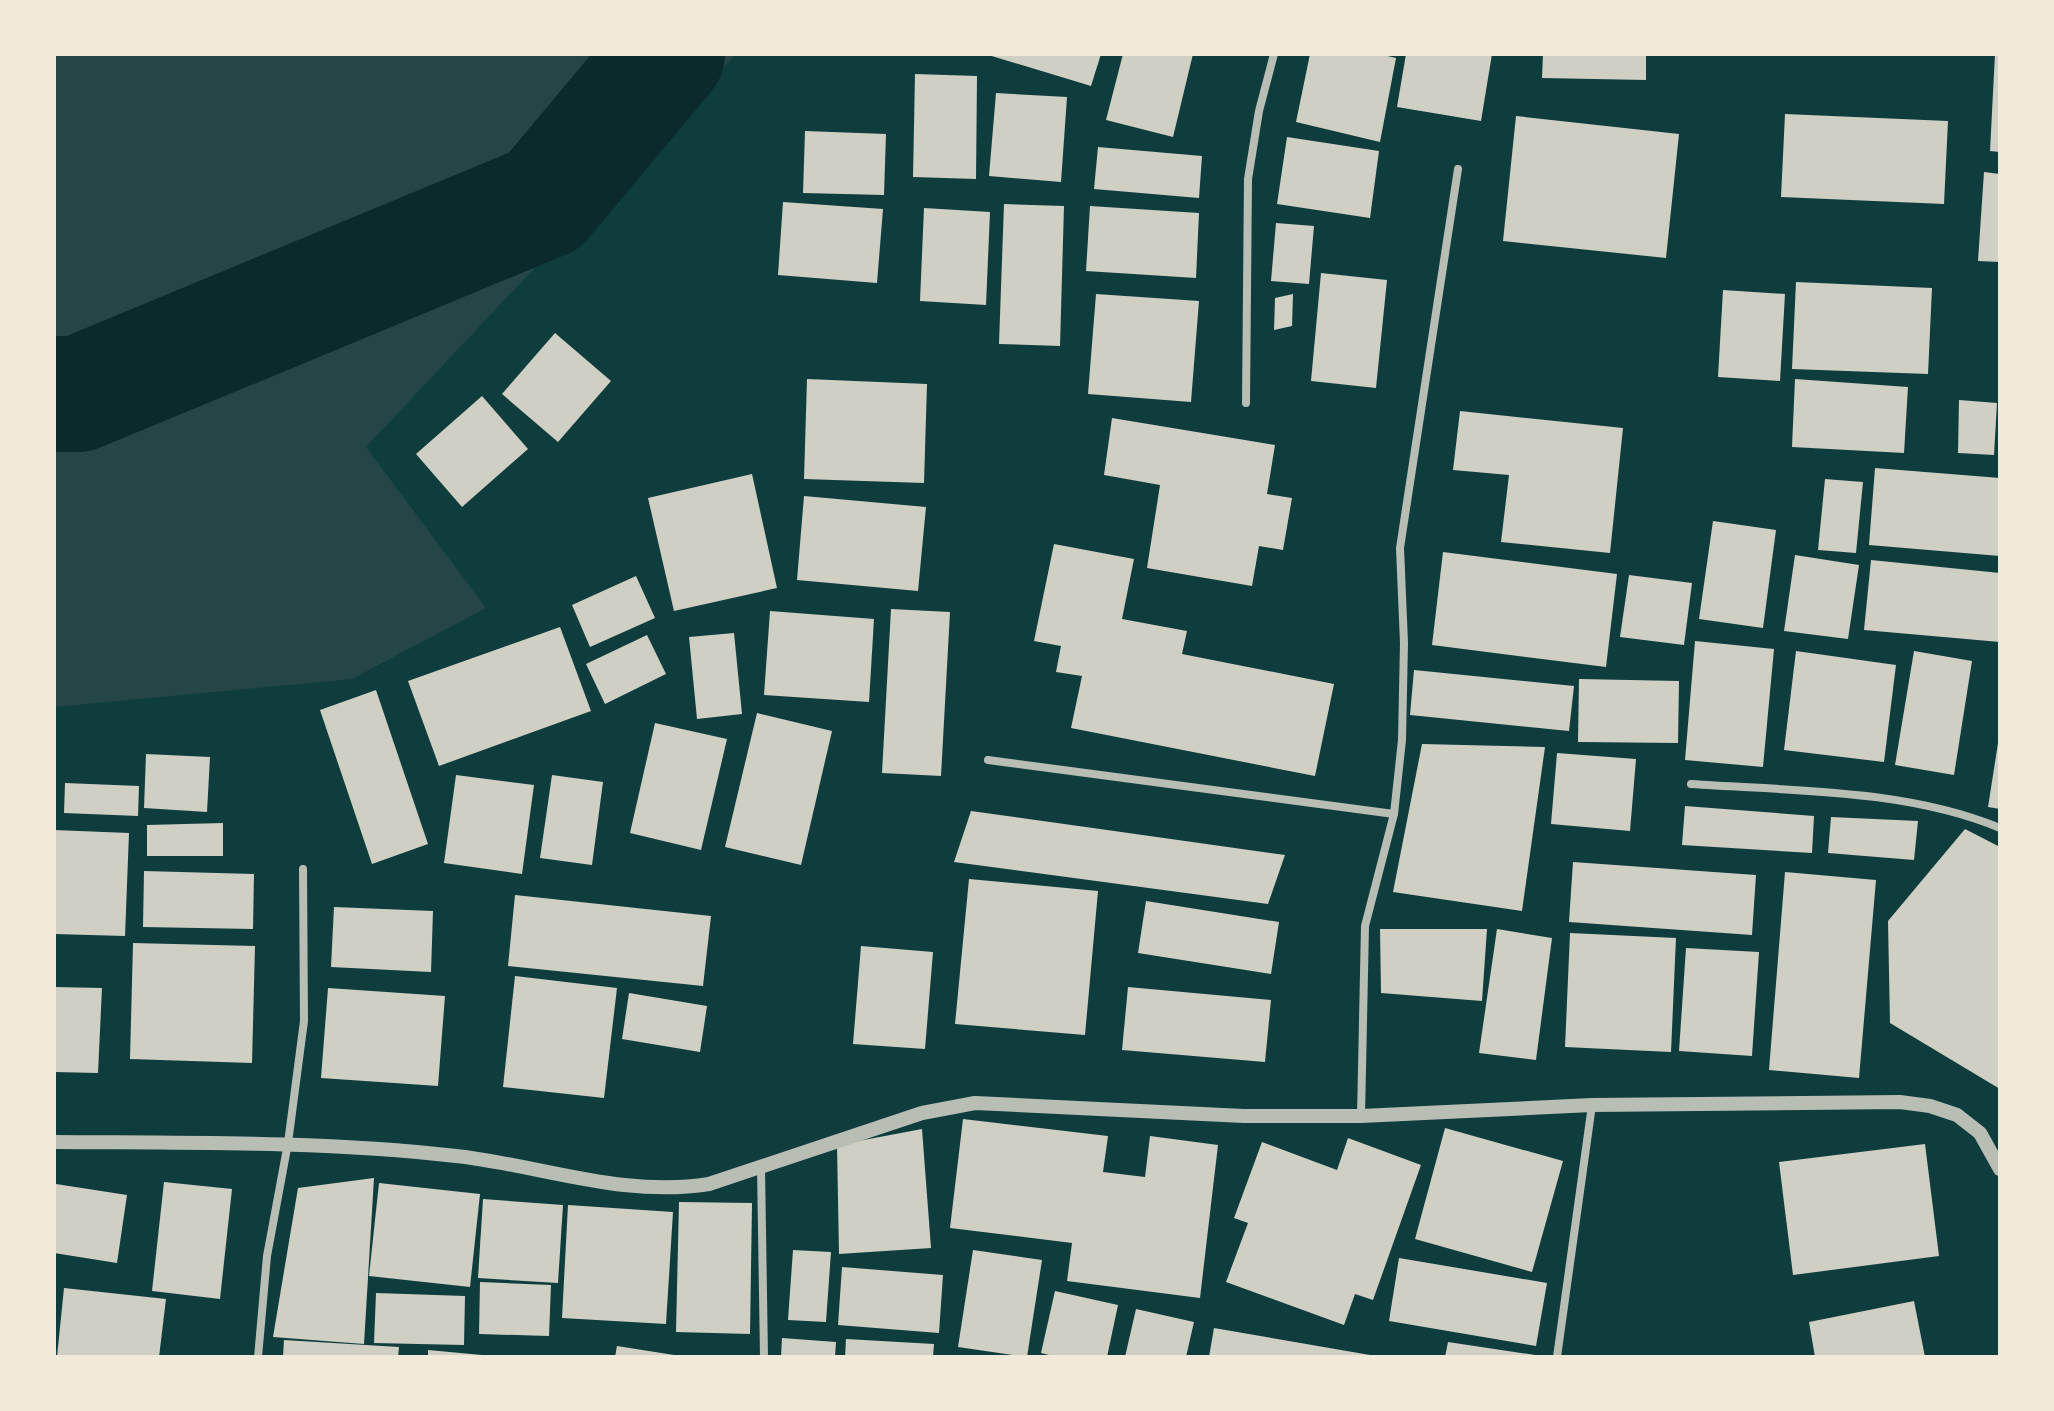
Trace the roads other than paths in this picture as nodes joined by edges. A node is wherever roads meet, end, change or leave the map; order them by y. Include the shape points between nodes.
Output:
1 (1274, 54) edge
2 (1458, 169) dead end
3 (1246, 403) dead end
4 (988, 760) dead end
5 (1691, 784) dead end
6 (1394, 814) junction
7 (2000, 828) edge
8 (303, 869) dead end
9 (1592, 1105) junction
10 (1361, 1116) junction
11 (54, 1142) edge
12 (288, 1143) junction
13 (761, 1167) junction
14 (2000, 1167) edge
15 (258, 1357) edge
16 (764, 1357) edge
17 (1557, 1357) edge

1 - 3 street via 1248,179
2 - 6 street via 1400,548 1404,657
4 - 6 street
5 - 7 street via 1898,800
6 - 10 street via 1365,926
8 - 12 street via 304,1021
9 - 10 street
9 - 14 street via 1869,1101 1930,1106 1957,1115 1980,1133
9 - 17 street
10 - 13 street via 975,1103 922,1113
11 - 12 street
12 - 13 street via 460,1156 556,1176 681,1189
12 - 15 street via 267,1256
13 - 16 street

